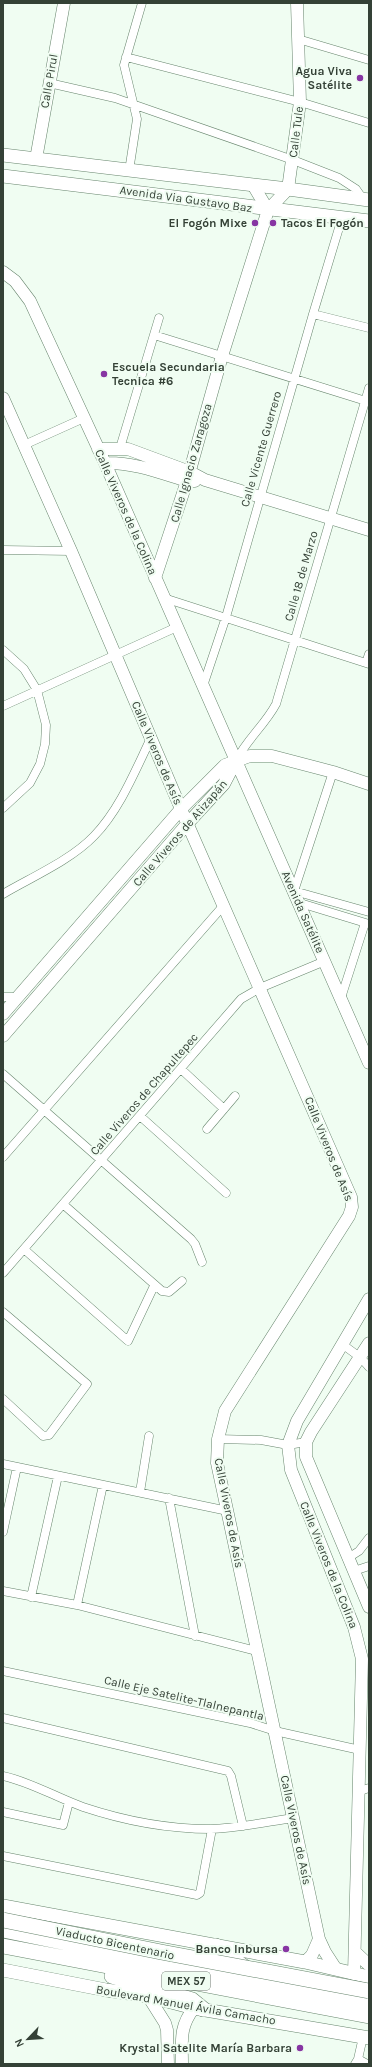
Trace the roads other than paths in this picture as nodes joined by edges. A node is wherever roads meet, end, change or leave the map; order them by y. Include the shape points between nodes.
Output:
1 (64, 3) edge
2 (142, 3) edge
3 (297, 3) edge
4 (298, 39) junction
5 (126, 57) junction
6 (369, 60) edge
7 (49, 82) junction
8 (300, 102) junction
9 (135, 106) junction
10 (369, 123) edge
11 (3, 155) edge
12 (36, 159) junction
13 (293, 160) junction
14 (129, 170) junction
15 (3, 176) edge
16 (254, 185) junction
17 (288, 188) junction
18 (366, 200) edge
19 (268, 210) junction
20 (342, 218) junction
21 (369, 222) edge
22 (3, 272) edge
23 (312, 314) junction
24 (159, 318) dead end
25 (369, 328) edge
26 (154, 334) junction
27 (222, 356) junction
28 (294, 379) junction
29 (369, 388) edge
30 (3, 398) edge
31 (367, 401) edge
32 (84, 418) junction
33 (24, 445) junction
34 (120, 448) junction
35 (98, 449) junction
36 (105, 463) junction
37 (189, 476) junction
38 (260, 497) junction
39 (330, 519) junction
40 (369, 530) edge
41 (3, 550) edge
42 (71, 551) junction
43 (155, 578) junction
44 (164, 598) junction
45 (226, 617) junction
46 (177, 627) junction
47 (295, 641) junction
48 (3, 650) edge
49 (115, 654) junction
50 (369, 654) edge
51 (368, 664) edge
52 (203, 686) junction
53 (37, 690) junction
54 (3, 706) edge
55 (151, 738) junction
56 (236, 761) junction
57 (333, 772) junction
58 (369, 784) edge
59 (3, 808) edge
60 (181, 809) junction
61 (188, 823) junction
62 (294, 891) junction
63 (3, 894) edge
64 (300, 902) junction
65 (224, 904) junction
66 (369, 911) edge
67 (367, 923) edge
68 (325, 961) junction
69 (260, 988) junction
70 (3, 997) edge
71 (18, 997) junction
72 (341, 998) junction
73 (3, 1014) edge
74 (3, 1036) edge
75 (365, 1045) edge
76 (369, 1064) edge
77 (181, 1069) junction
78 (3, 1074) edge
79 (235, 1096) dead end
80 (224, 1109) junction
81 (45, 1110) junction
82 (140, 1116) junction
83 (207, 1129) dead end
84 (3, 1157) edge
85 (103, 1160) junction
86 (226, 1193) dead end
87 (64, 1204) junction
88 (25, 1250) junction
89 (202, 1262) dead end
90 (3, 1273) edge
91 (182, 1282) dead end
92 (154, 1286) junction
93 (369, 1299) edge
94 (3, 1312) edge
95 (369, 1342) edge
96 (342, 1344) junction
97 (361, 1358) junction
98 (369, 1367) edge
99 (322, 1377) junction
100 (340, 1388) junction
101 (3, 1399) edge
102 (149, 1436) dead end
103 (218, 1439) junction
104 (306, 1442) junction
105 (288, 1445) junction
106 (3, 1464) edge
107 (16, 1467) junction
108 (58, 1476) junction
109 (103, 1485) junction
110 (140, 1492) junction
111 (169, 1498) junction
112 (325, 1504) junction
113 (228, 1510) junction
114 (309, 1512) junction
115 (3, 1532) edge
116 (369, 1538) edge
117 (348, 1558) junction
118 (369, 1566) edge
119 (354, 1571) junction
120 (3, 1591) edge
121 (31, 1596) junction
122 (76, 1605) junction
123 (369, 1607) edge
124 (195, 1636) junction
125 (256, 1651) junction
126 (3, 1671) edge
127 (3, 1718) edge
128 (275, 1731) junction
129 (360, 1750) junction
130 (3, 1776) edge
131 (364, 1790) edge
132 (69, 1802) junction
133 (3, 1812) edge
134 (293, 1818) junction
135 (243, 1826) junction
136 (212, 1829) junction
137 (3, 1856) edge
138 (3, 1906) edge
139 (3, 1920) edge
140 (3, 1930) edge
141 (319, 1939) junction
142 (3, 1946) edge
143 (216, 1946) junction
144 (354, 1952) junction
145 (306, 1962) junction
146 (95, 1964) junction
147 (369, 1965) edge
148 (336, 1969) junction
149 (3, 1970) edge
150 (354, 1974) junction
151 (369, 1976) edge
152 (268, 1984) junction
153 (369, 1991) edge
154 (148, 1996) junction
155 (369, 2005) edge
156 (198, 2008) junction
157 (369, 2016) edge
158 (366, 2038) edge
159 (356, 2062) edge
160 (168, 2064) edge
161 (182, 2064) edge
162 (367, 2064) edge

1 - 7 street, Calle Pirul
2 - 5 street
3 - 4 street, Calle Tule
4 - 6 street
4 - 8 street, Calle Tule
5 - 8 street
5 - 9 street via 124,65
7 - 9 street via 115,98
7 - 12 street, Calle Pirul
8 - 10 street
8 - 13 street, Calle Tule
9 - 13 street
9 - 14 street via 137,119
11 - 12 main road, Avenida Via Gustavo Baz
12 - 14 main road, Avenida Via Gustavo Baz
13 - 17 street, Calle Tule
13 - 18 street via 339,178 356,188
14 - 16 main road, Avenida Via Gustavo Baz
15 - 19 main road, Avenida Via Gustavo Baz
16 - 17 main road, Avenida Via Gustavo Baz
16 - 19 street
17 - 18 main road, Avenida Via Gustavo Baz
17 - 19 street, Calle Ignacio Zaragoza
19 - 20 main road, Avenida Via Gustavo Baz
19 - 27 street, Calle Ignacio Zaragoza
20 - 21 main road, Avenida Via Gustavo Baz
20 - 23 street, Calle Vicente Guerrero
22 - 32 street, Calle Viveros de la Colina via 15,281 30,301
23 - 25 street
23 - 28 street, Calle Vicente Guerrero
24 - 26 street
26 - 27 street
26 - 34 street
27 - 28 street
27 - 37 street, Calle Ignacio Zaragoza
28 - 31 street
28 - 38 street, Calle Vicente Guerrero
29 - 31 street, Calle 18 de Marzo
30 - 33 street, Calle Viveros de Asís
31 - 39 street, Calle 18 de Marzo
32 - 33 street
32 - 35 street, Calle Viveros de la Colina
33 - 42 street, Calle Viveros de Asís
34 - 35 street
34 - 37 street via 128,449
35 - 36 street, Calle Viveros de la Colina
36 - 37 street via 119,462
36 - 43 street, Calle Viveros de la Colina
37 - 38 street
37 - 43 street, Calle Ignacio Zaragoza
38 - 39 street
38 - 45 street, Calle Vicente Guerrero
39 - 40 street
39 - 47 street, Calle 18 de Marzo
41 - 42 street
42 - 49 street, Calle Viveros de Asís
43 - 44 street, Calle Viveros de la Colina
44 - 45 street
44 - 46 street, Calle Viveros de la Colina
45 - 47 street
45 - 52 street, Calle Vicente Guerrero
46 - 49 street
46 - 52 street, Calle Viveros de la Colina
47 - 51 street
47 - 56 street, Calle 18 de Marzo via 276,704 262,727 242,748
48 - 53 street via 24,668
49 - 53 street
49 - 55 street, Calle Viveros de Asís
50 - 51 street
52 - 56 street, Calle Viveros de la Colina
53 - 54 street
53 - 59 street via 46,725 40,764 30,783
55 - 60 street, Calle Viveros de Asís
55 - 63 street via 126,790 94,836 75,852
56 - 57 street via 250,756 272,756
56 - 60 street, Calle Viveros de Atizapán via 218,771
56 - 61 street, Calle Viveros de Atizapán via 224,784
56 - 62 street, Avenida Satélite
57 - 58 street
57 - 62 street
60 - 61 street, Calle Viveros de Asís
60 - 71 street, Calle Viveros de Atizapán
61 - 65 street, Calle Viveros de Asís
61 - 74 street, Calle Viveros de Atizapán
62 - 64 street, Avenida Satélite
62 - 66 street
64 - 67 street
64 - 68 street, Avenida Satélite
65 - 69 street, Calle Viveros de Asís
65 - 81 street
67 - 72 street
68 - 69 street, Calle Viveros de Chapultepec
68 - 72 street, Avenida Satélite
69 - 77 street, Calle Viveros de Chapultepec via 241,999
69 - 103 street, Calle Viveros de Asís via 351,1197 352,1207 349,1216 225,1411
70 - 71 street
71 - 73 street, Calle Viveros de Atizapán
72 - 75 street, Avenida Satélite
75 - 76 street, Avenida Satélite
77 - 80 street
77 - 82 street, Calle Viveros de Chapultepec
78 - 81 street
79 - 80 street
80 - 83 street
81 - 84 street
81 - 85 street
82 - 85 street, Calle Viveros de Chapultepec
82 - 86 street
85 - 87 street, Calle Viveros de Chapultepec
85 - 89 street via 191,1239
87 - 88 street, Calle Viveros de Chapultepec
87 - 92 street
88 - 90 street, Calle Viveros de Chapultepec
88 - 92 street via 128,1341
91 - 92 street via 169,1292
93 - 96 street, Calle Viveros de la Colina
94 - 101 street via 87,1384 46,1437
95 - 97 street
96 - 97 street
96 - 99 street, Calle Viveros de la Colina
97 - 98 street
97 - 100 street
99 - 100 street
99 - 105 street, Calle Viveros de la Colina via 297,1421
100 - 104 street
102 - 110 street
103 - 105 street via 261,1440
103 - 113 street, Calle Viveros de Asís via 217,1463
104 - 105 street
104 - 112 street, Calle Viveros de la Colina via 306,1457
105 - 114 street, Calle Viveros de la Colina via 291,1470
106 - 107 street
107 - 108 street
107 - 115 street
108 - 109 street
108 - 121 street
109 - 110 street
109 - 122 street
110 - 111 street
111 - 113 street
111 - 124 street
112 - 114 street
112 - 117 street, Calle Viveros de la Colina
113 - 125 street, Calle Viveros de Asís
114 - 129 street, Calle Viveros de la Colina via 359,1642 362,1659
116 - 117 street via 359,1551
117 - 119 street, Calle Viveros de la Colina
118 - 119 street
119 - 123 street, Calle Viveros de la Colina
120 - 121 street
121 - 122 street
122 - 124 street
124 - 125 street
125 - 128 street, Calle Viveros de Asís
126 - 128 street, Calle Eje Satelite-Tlalnepantla via 250,1723
127 - 135 street via 228,1772
128 - 129 street, Calle Eje Satelite-Tlalnepantla
128 - 134 street, Calle Viveros de Asís
129 - 131 street, Calle Viveros de la Colina
130 - 132 street via 28,1783
131 - 144 street, Calle Viveros de la Colina
132 - 133 street via 63,1824
132 - 136 street via 116,1818 148,1825
134 - 135 street
134 - 141 street, Calle Viveros de Asís
135 - 136 street
136 - 137 street via 200,1893 197,1895
138 - 143 main road
139 - 153 highway, Viaducto Bicentenario, bridge
140 - 152 highway, MEX 57
141 - 145 street
141 - 148 street, Calle Viveros de Asís
142 - 146 highway, Boulevard Manuel Ávila Camacho / MEX 57
143 - 145 main road
143 - 152 highway
144 - 147 street
144 - 150 street, Calle Viveros de la Colina
145 - 148 main road
146 - 156 highway via 109,1975 192,2000
146 - 157 highway, Boulevard Manuel Ávila Camacho / MEX 57
148 - 150 main road
149 - 154 main road, Boulevard Manuel Ávila Camacho
150 - 151 main road
152 - 155 highway, MEX 57
154 - 156 main road, Boulevard Manuel Ávila Camacho
154 - 160 street via 165,2023
156 - 158 main road, Boulevard Manuel Ávila Camacho
156 - 161 street via 185,2019 183,2025
158 - 159 street
159 - 162 street

